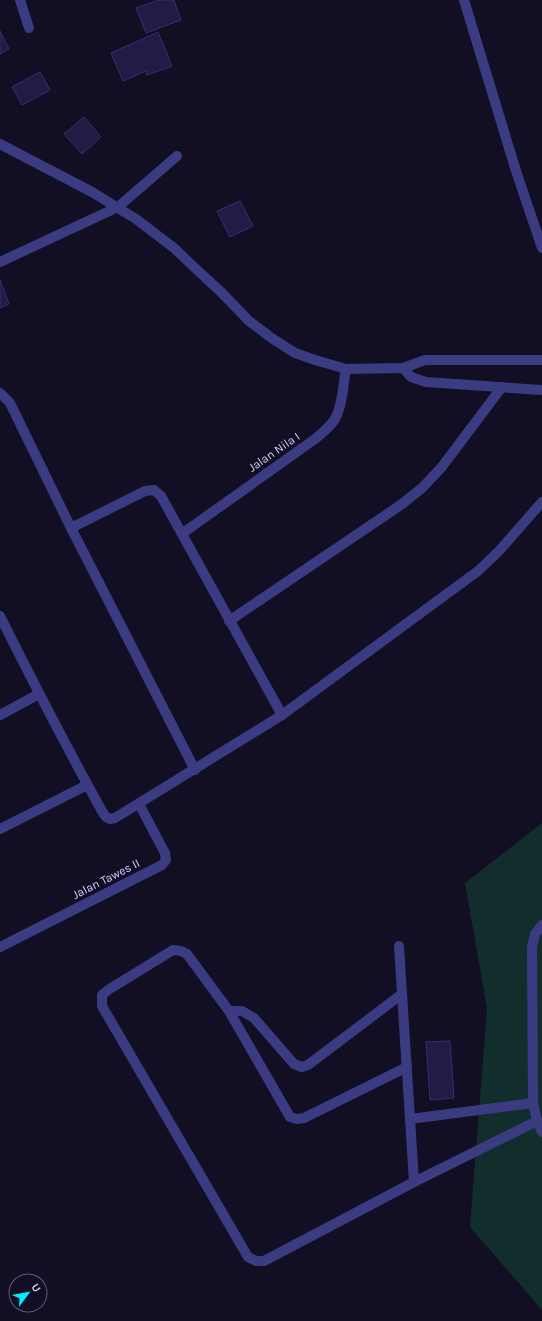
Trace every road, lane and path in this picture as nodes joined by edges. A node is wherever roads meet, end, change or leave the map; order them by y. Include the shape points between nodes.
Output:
1 (20, 0) edge
2 (464, 0) edge
3 (29, 28) dead end
4 (0, 144) edge
5 (176, 156) dead end
6 (118, 207) junction
7 (542, 248) edge
8 (0, 262) edge
9 (542, 360) edge
10 (403, 368) junction
11 (346, 369) junction
12 (502, 388) junction
13 (542, 390) edge
14 (0, 393) edge
15 (542, 502) edge
16 (71, 528) junction
17 (183, 533) junction
18 (0, 616) edge
19 (229, 620) junction
20 (39, 694) junction
21 (0, 715) edge
22 (282, 715) junction
23 (195, 770) junction
24 (87, 785) junction
25 (139, 804) junction
26 (0, 829) edge
27 (542, 925) edge
28 (399, 946) dead end
29 (0, 947) edge
30 (402, 994) junction
31 (230, 1011) junction
32 (407, 1067) junction
33 (533, 1103) junction
34 (410, 1119) junction
35 (537, 1121) junction
36 (542, 1132) edge
37 (414, 1182) junction

1 - 3 street
2 - 7 street
4 - 6 street
5 - 6 street
6 - 8 street
6 - 11 street via 174,248 249,322 295,353
9 - 10 street via 425,360
10 - 11 street
10 - 12 street via 411,376 426,382
11 - 17 street, Jalan Nila I via 340,406 326,430
12 - 13 street
12 - 19 street via 441,468 422,488
14 - 16 street via 10,403
15 - 22 street via 499,552 478,571
16 - 17 street via 145,491 154,490 161,496
16 - 23 street
17 - 19 street
18 - 20 street
19 - 22 street
20 - 21 street
20 - 24 street
22 - 23 street
23 - 25 street
24 - 25 street via 103,813 110,819
24 - 26 street
25 - 29 street, Jalan Tawes II via 165,853 166,860 162,865
27 - 33 street via 535,934 532,947
28 - 30 street
30 - 31 street via 302,1067 294,1064 254,1018 242,1011
30 - 32 street
31 - 32 street via 290,1118 304,1118
31 - 37 street via 187,954 173,950 102,995 102,1006 248,1257 264,1261
32 - 34 street
33 - 34 street
33 - 35 street
34 - 37 street
35 - 36 street
35 - 37 street

